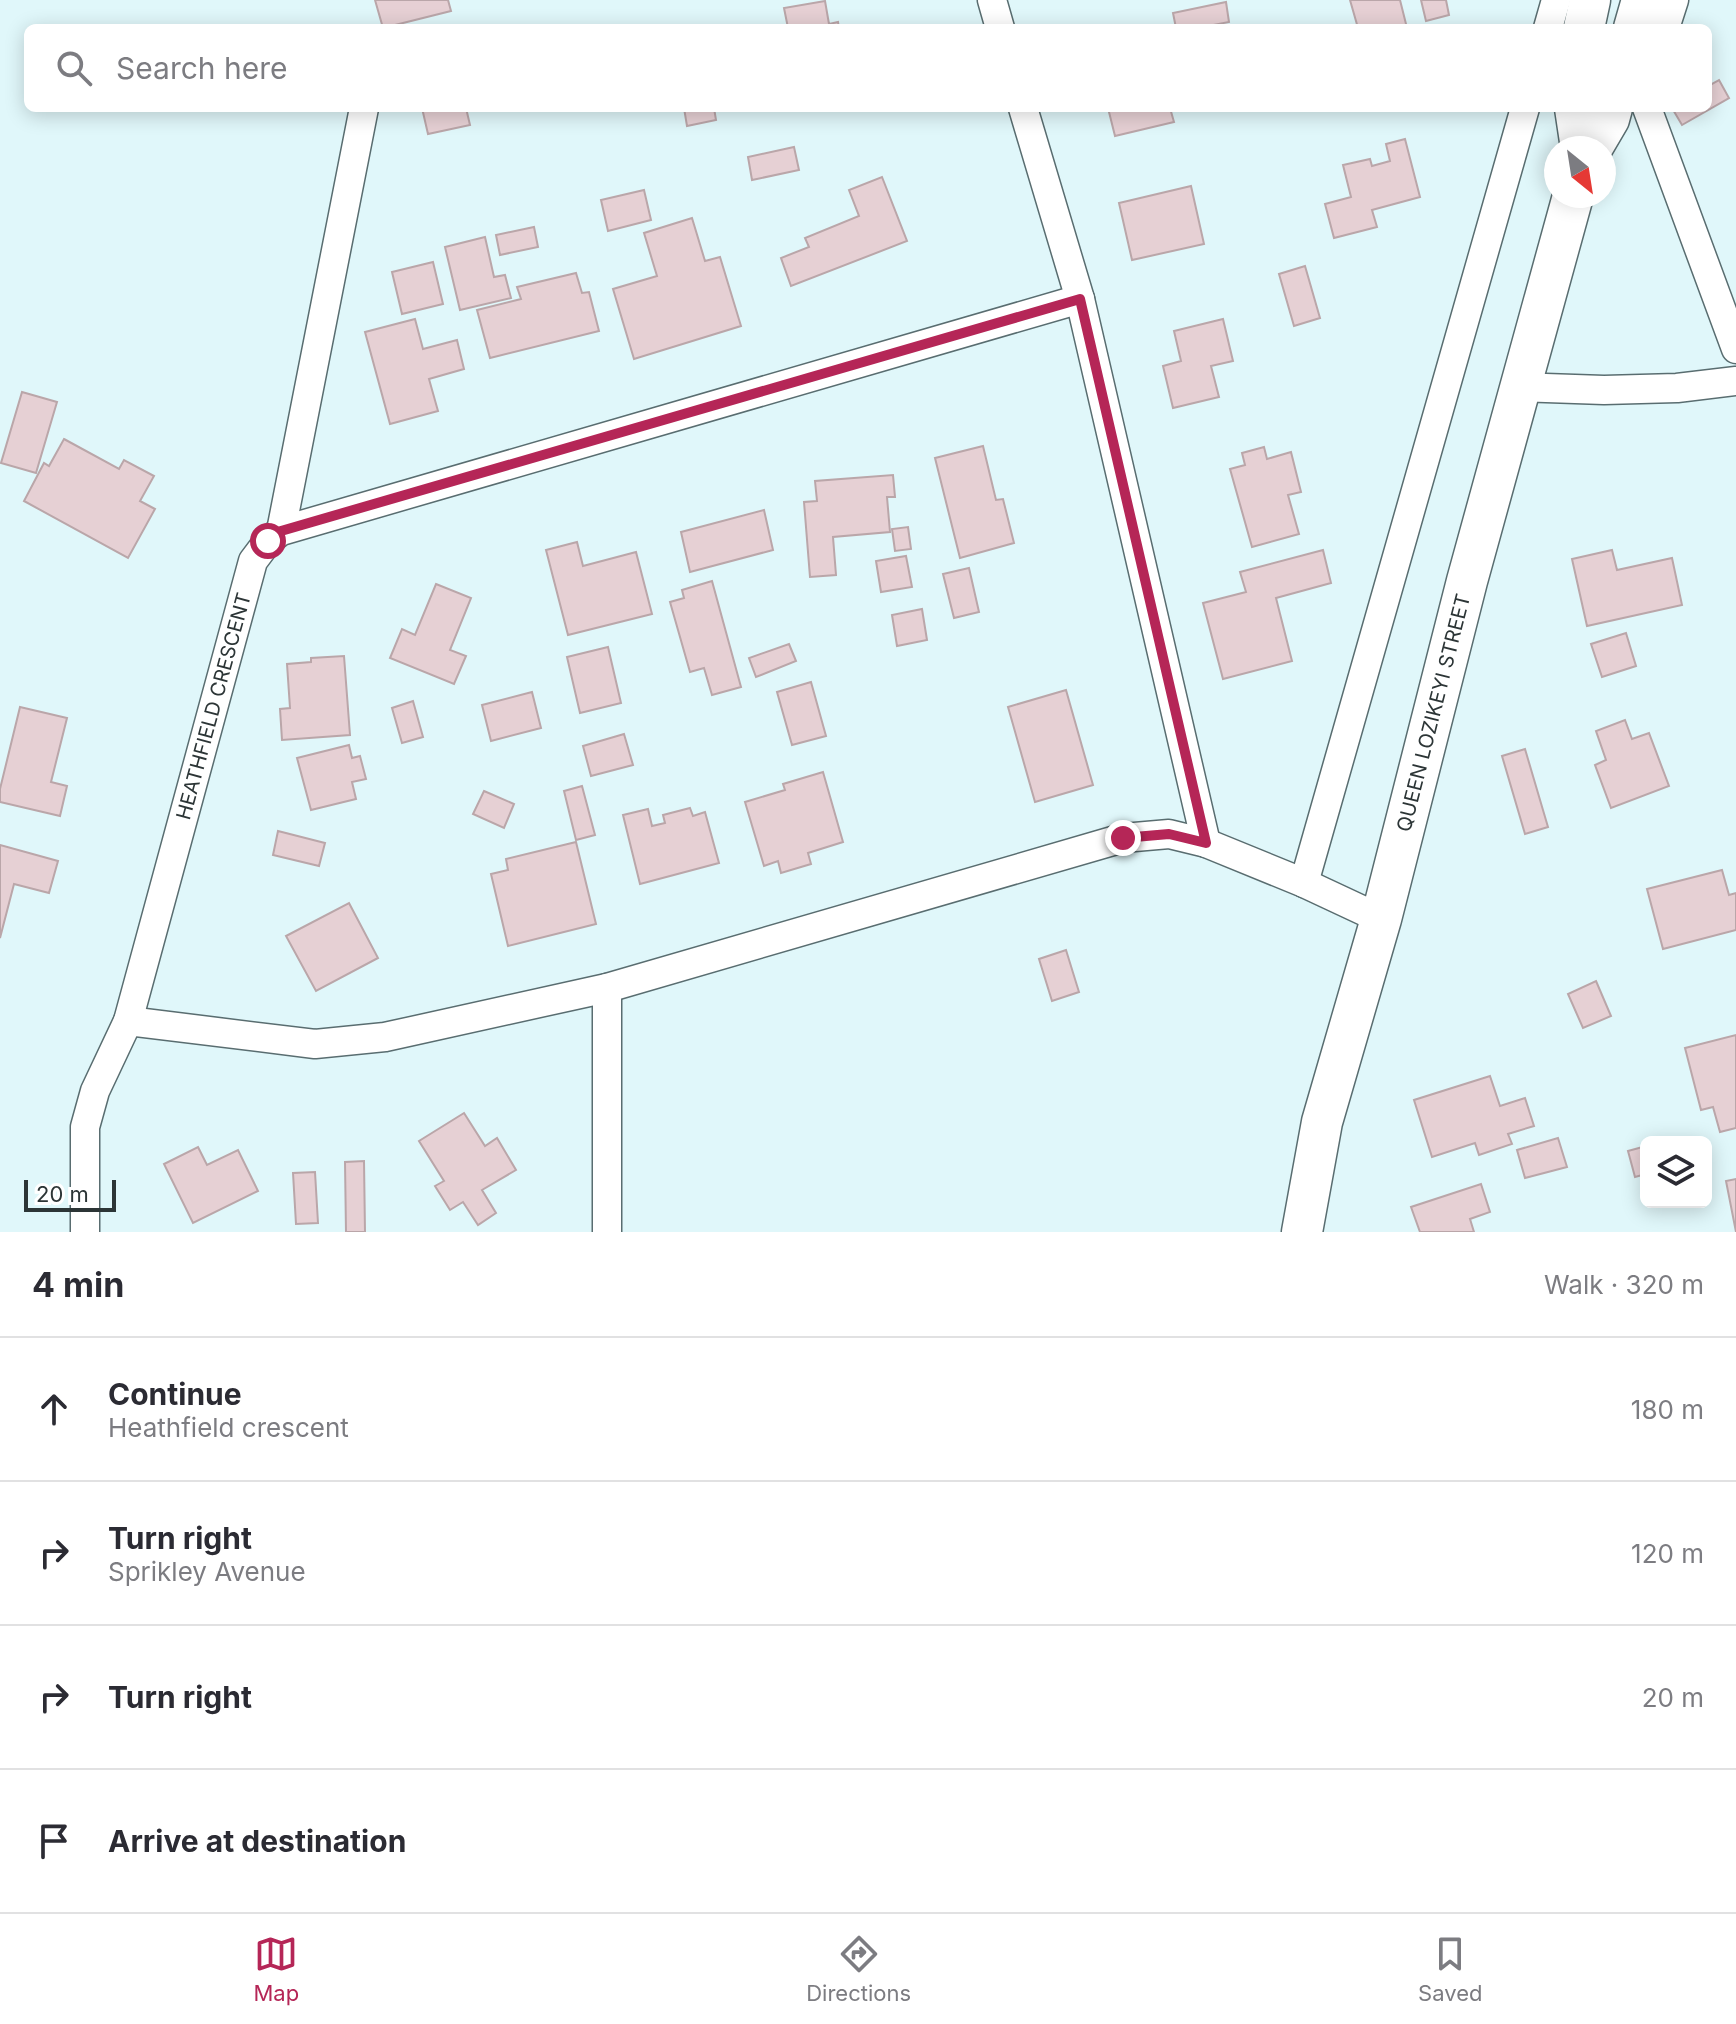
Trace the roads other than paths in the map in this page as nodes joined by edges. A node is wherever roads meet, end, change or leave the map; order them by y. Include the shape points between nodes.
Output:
1 (992, 0) edge
2 (1556, 0) edge
3 (1590, 0) edge
4 (1615, 0) edge
5 (1642, 0) edge
6 (1674, 0) edge
7 (999, 24) edge
8 (1549, 24) edge
9 (1585, 24) edge
10 (1610, 24) edge
11 (1635, 24) edge
12 (1666, 24) edge
13 (363, 112) edge
14 (1024, 112) edge
15 (1524, 112) edge
16 (1576, 112) edge
17 (1592, 112) edge
18 (1611, 112) edge
19 (1648, 112) edge
20 (1581, 136) edge
21 (1586, 136) edge
22 (1599, 136) edge
23 (1570, 208) edge
24 (1080, 299) junction
25 (1736, 349) edge
26 (1736, 381) edge
27 (1519, 387) junction
28 (281, 531) junction
29 (1206, 843) junction
30 (1304, 883) junction
31 (1381, 919) junction
32 (607, 988) junction
33 (128, 1021) junction
34 (85, 1232) edge
35 (607, 1232) edge
36 (1302, 1232) edge

1 - 7 street
2 - 8 street
3 - 9 main road
4 - 10 main road
5 - 11 main road
6 - 12 street
13 - 28 street
14 - 24 street
15 - 30 street
16 - 20 main road
17 - 21 main road
18 - 22 main road
19 - 25 street
23 - 27 main road, QUEEN LOZIKEYI STREET
24 - 28 street
24 - 29 street
26 - 27 street via 1677,388
27 - 31 main road, QUEEN LOZIKEYI STREET
28 - 33 street, HEATHFIELD CRESCENT via 253,561
29 - 30 street
29 - 32 street via 1169,834 1123,838
30 - 31 street
31 - 36 main road, QUEEN LOZIKEYI STREET via 1322,1122
32 - 33 street via 385,1037 315,1044
32 - 35 street
33 - 34 street, HEATHFIELD CRESCENT via 95,1091 85,1127

